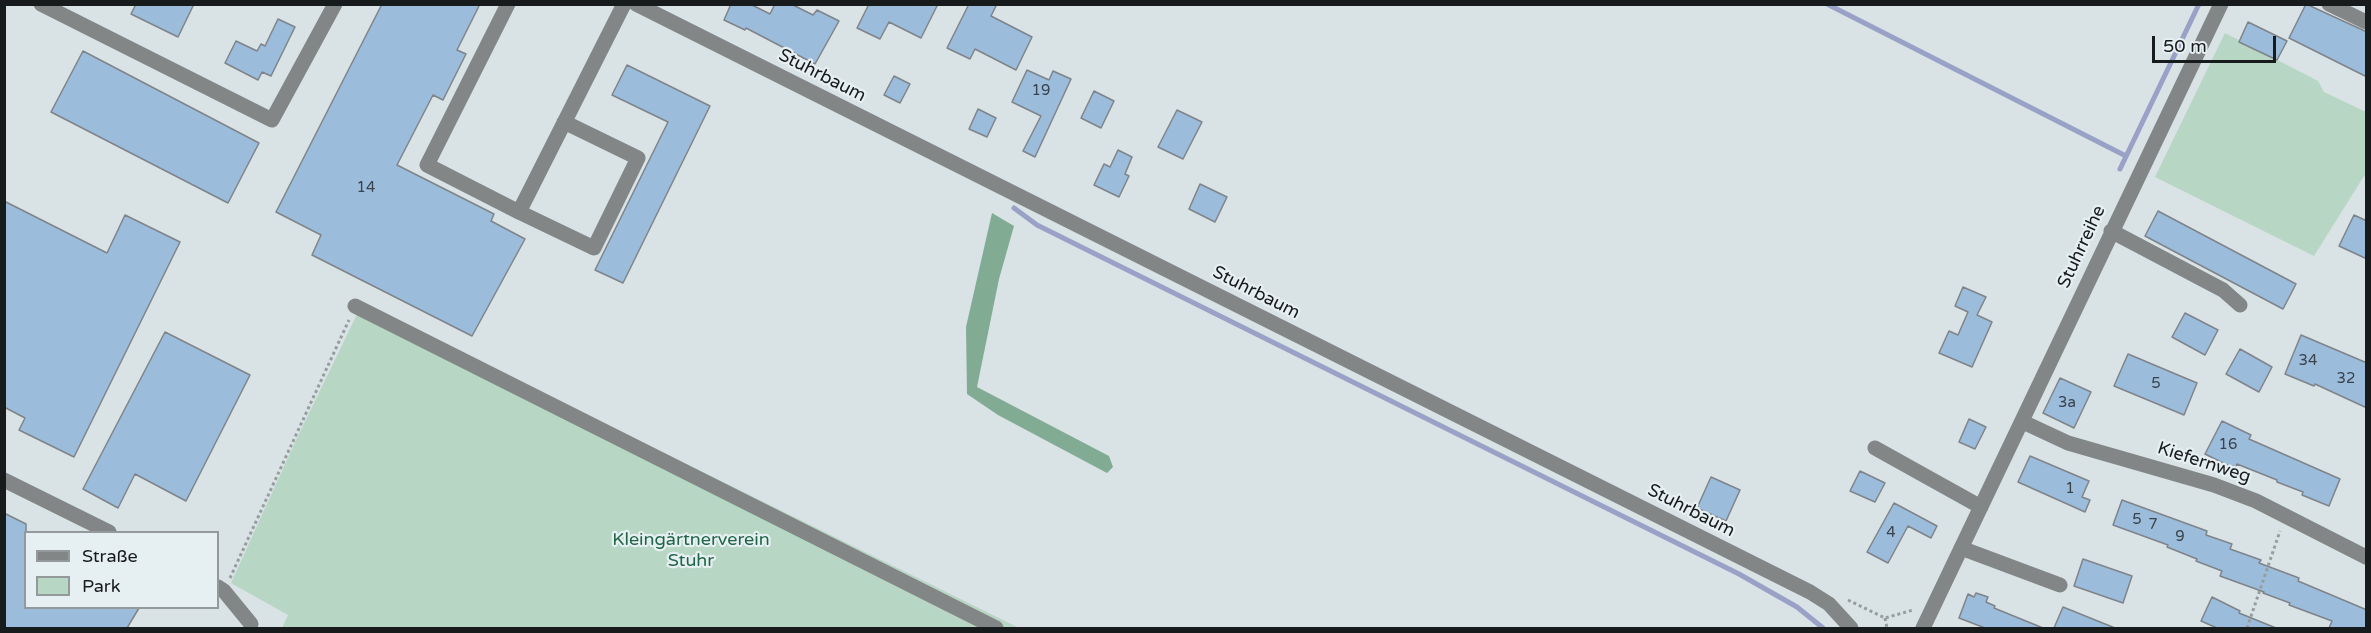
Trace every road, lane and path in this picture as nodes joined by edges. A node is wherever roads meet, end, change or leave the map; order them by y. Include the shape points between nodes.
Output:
1 (41, 4) edge
2 (335, 4) edge
3 (508, 4) edge
4 (624, 4) edge
5 (636, 4) edge
6 (2221, 4) edge
7 (2330, 4) edge
8 (2367, 22) edge
9 (564, 122) junction
10 (519, 212) junction
11 (2111, 231) junction
12 (2240, 305) dead end
13 (355, 306) joint
14 (2023, 422) junction
15 (1875, 448) dead end
16 (4, 480) edge
17 (1981, 507) junction
18 (2286, 516) junction
19 (107, 531) edge
20 (1960, 548) junction
21 (2367, 557) edge
22 (2060, 585) dead end
23 (221, 589) edge
24 (1935, 603) junction
25 (1828, 604) junction
26 (1885, 618) junction
27 (251, 624) dead end
28 (996, 628) edge
29 (1851, 628) edge
30 (1887, 628) edge
31 (1923, 628) edge
32 (2247, 628) edge

1 - 2 street via 272,120
3 - 10 street via 427,165
4 - 9 street
5 - 25 street, Stuhrbaum
6 - 11 street, Stuhrreihe
7 - 8 street
9 - 10 street
9 - 10 street via 638,158 594,248
11 - 12 street via 2223,290
11 - 14 street, Stuhrreihe
13 - 23 path
13 - 28 street
14 - 17 street, Stuhrreihe
14 - 18 street, Kiefernweg via 2068,443 2214,485
15 - 17 street
16 - 19 street
17 - 20 street, Stuhrreihe
18 - 21 street, Kiefernweg
18 - 32 path
20 - 22 street
20 - 24 street, Stuhrreihe
23 - 27 street
24 - 26 path
24 - 31 street, Stuhrreihe
25 - 26 path via 1834,593
25 - 29 street, Stuhrbaum
26 - 30 path

